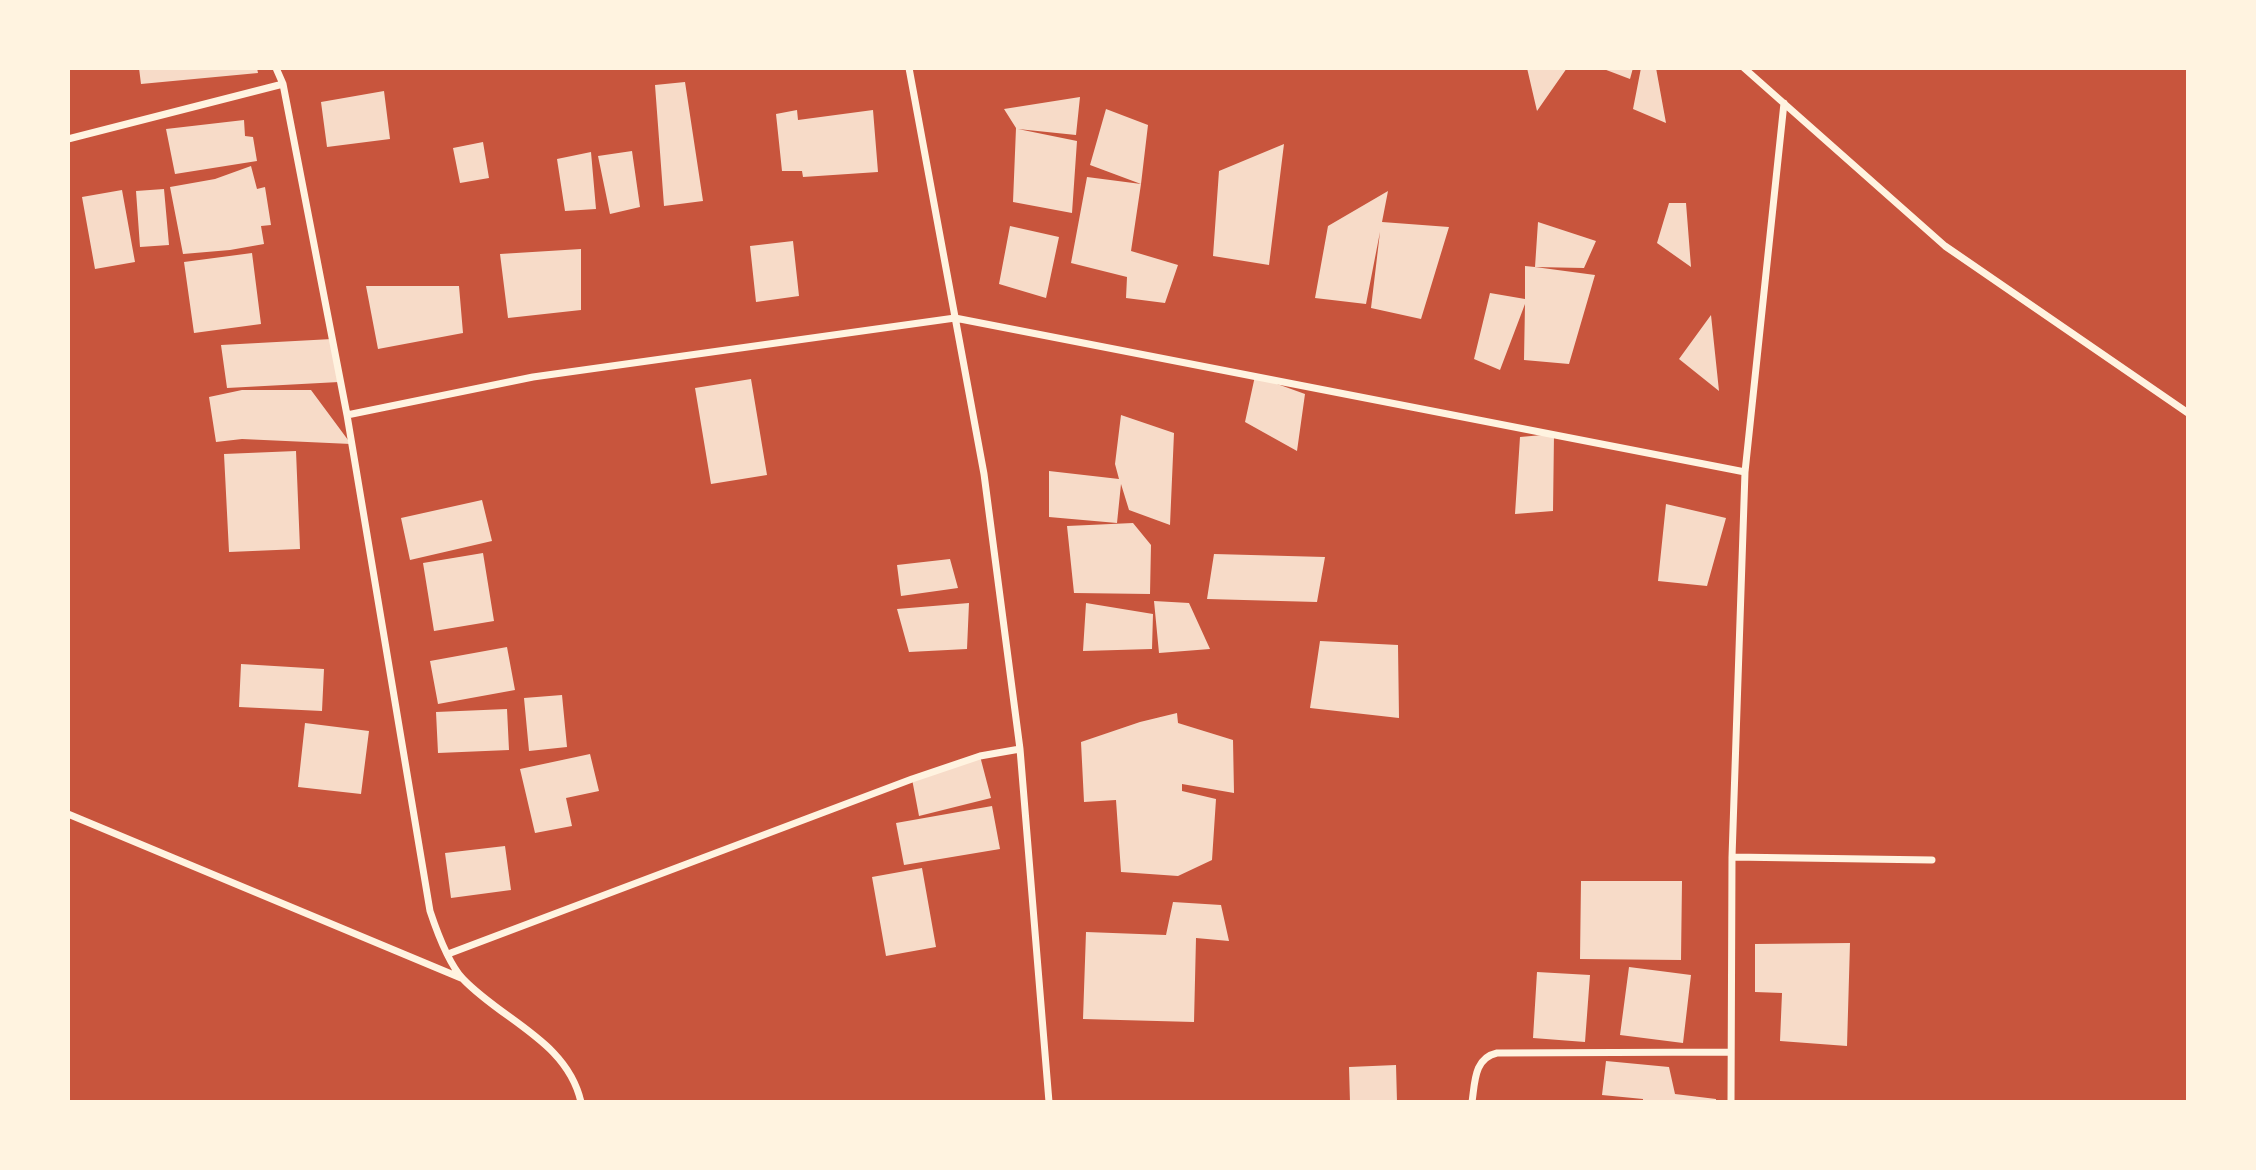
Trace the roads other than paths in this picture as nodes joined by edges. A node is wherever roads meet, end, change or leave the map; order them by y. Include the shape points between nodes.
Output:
1 (276, 68) edge
2 (909, 68) edge
3 (1744, 68) edge
4 (283, 84) junction
5 (1784, 103) junction
6 (68, 139) edge
7 (955, 318) junction
8 (2188, 413) edge
9 (346, 415) junction
10 (1745, 472) junction
11 (1020, 749) junction
12 (68, 814) edge
13 (1732, 857) junction
14 (1932, 860) dead end
15 (448, 954) junction
16 (462, 978) junction
17 (1731, 1052) junction
18 (582, 1102) edge
19 (1049, 1102) edge
20 (1472, 1102) edge
21 (1731, 1102) edge

1 - 4 street
2 - 7 street
3 - 5 street
4 - 6 street
4 - 9 street
5 - 8 street via 1945,246
5 - 10 street
7 - 9 street via 533,377
7 - 10 street
7 - 11 street via 984,474
9 - 15 street via 430,911
10 - 13 street
11 - 15 street via 980,756 912,779
11 - 19 street
12 - 16 street
13 - 14 street
13 - 17 street
15 - 16 street
16 - 18 street via 558,1056 574,1078
17 - 20 street via 1497,1053 1487,1055 1479,1065
17 - 21 street

